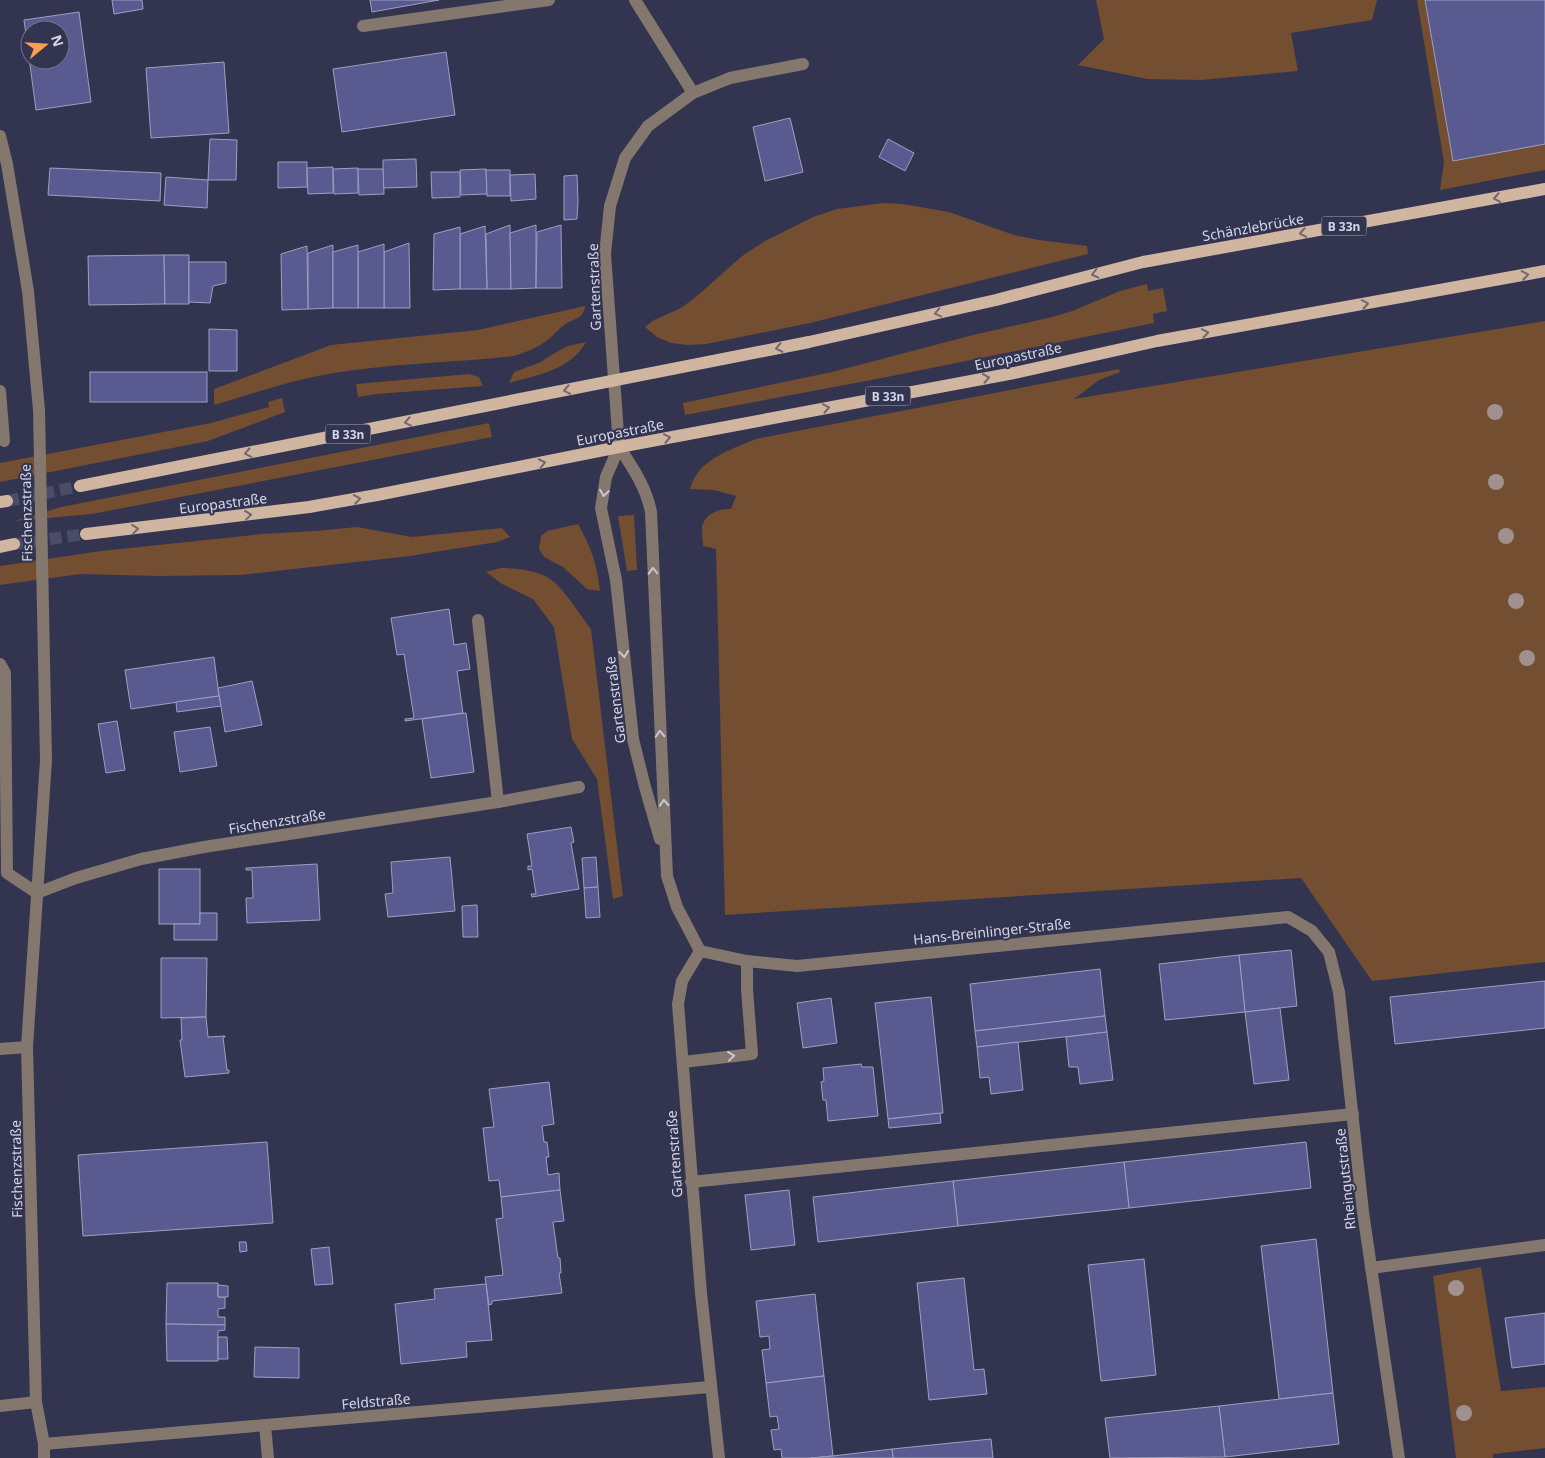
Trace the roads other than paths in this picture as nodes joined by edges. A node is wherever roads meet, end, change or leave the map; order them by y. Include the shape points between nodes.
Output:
1 (550, 0) edge
2 (635, 0) edge
3 (363, 26) dead end
4 (803, 64) dead end
5 (693, 93) junction
6 (0, 136) edge
7 (4, 164) edge
8 (0, 184) edge
9 (1545, 189) edge
10 (1545, 272) edge
11 (615, 380) junction
12 (0, 391) edge
13 (4, 441) dead end
14 (619, 447) junction
15 (80, 486) tunnel mouth
16 (86, 534) tunnel mouth
17 (14, 544) tunnel mouth
18 (0, 547) edge
19 (478, 620) dead end
20 (0, 664) edge
21 (579, 787) dead end
22 (498, 802) junction
23 (667, 859) junction
24 (36, 893) junction
25 (1288, 917) joint
26 (700, 951) junction
27 (747, 961) junction
28 (28, 1047) junction
29 (0, 1049) edge
30 (682, 1062) junction
31 (1353, 1114) junction
32 (691, 1182) junction
33 (1545, 1245) edge
34 (1371, 1268) junction
35 (710, 1387) junction
36 (36, 1402) junction
37 (0, 1406) edge
38 (265, 1425) junction
39 (44, 1444) junction
40 (44, 1458) edge
41 (268, 1458) edge
42 (719, 1458) edge
43 (1399, 1458) edge

1 - 3 street
2 - 5 street
4 - 5 street, Gartenstraße via 730,78
5 - 11 street, Gartenstraße via 648,126 624,158 610,206 605,254
6 - 7 street, Fischenzstraße
7 - 8 street
7 - 24 street, Fischenzstraße via 28,291 39,410 46,760
9 -> 11 main road, Schänzlebrücke / B 33n via 1143,262 828,338
14 -> 10 main road, Europastraße / B 33n via 1014,372 1157,341
11 - 14 street, Gartenstraße
11 -> 15 main road, B 33n
12 - 13 street
16 -> 14 main road, Europastraße / B 33n via 309,507
23 -> 14 street, Gartenstraße via 650,503 638,474
14 -> 23 street, Gartenstraße via 606,477 601,508 616,580 633,739
17 - 18 main road
19 - 22 street
20 - 24 street via 5,673 7,873
21 - 22 street, Fischenzstraße
22 - 24 street, Fischenzstraße via 141,859
23 - 26 street, Gartenstraße via 667,876 678,907
24 - 28 street, Fischenzstraße
25 - 27 street, Hans-Breinlinger-Straße via 797,966
25 - 31 street, Rheingutstraße via 1312,931 1329,952 1339,992
26 - 27 street, Hans-Breinlinger-Straße
26 - 30 street, Gartenstraße via 682,981 678,1004
30 -> 27 street via 752,1054
28 - 29 street
28 - 36 street, Fischenzstraße
30 - 32 street, Gartenstraße
31 - 32 street
31 - 34 street, Rheingutstraße
32 - 35 street, Gartenstraße
33 - 34 street
34 - 43 street, Rheingutstraße
35 - 38 street, Feldstraße
35 - 42 street, Gartenstraße
36 - 37 street
36 - 39 street, Fischenzstraße
38 - 39 street, Feldstraße
38 - 41 street
39 - 40 street, Fischenzstraße

